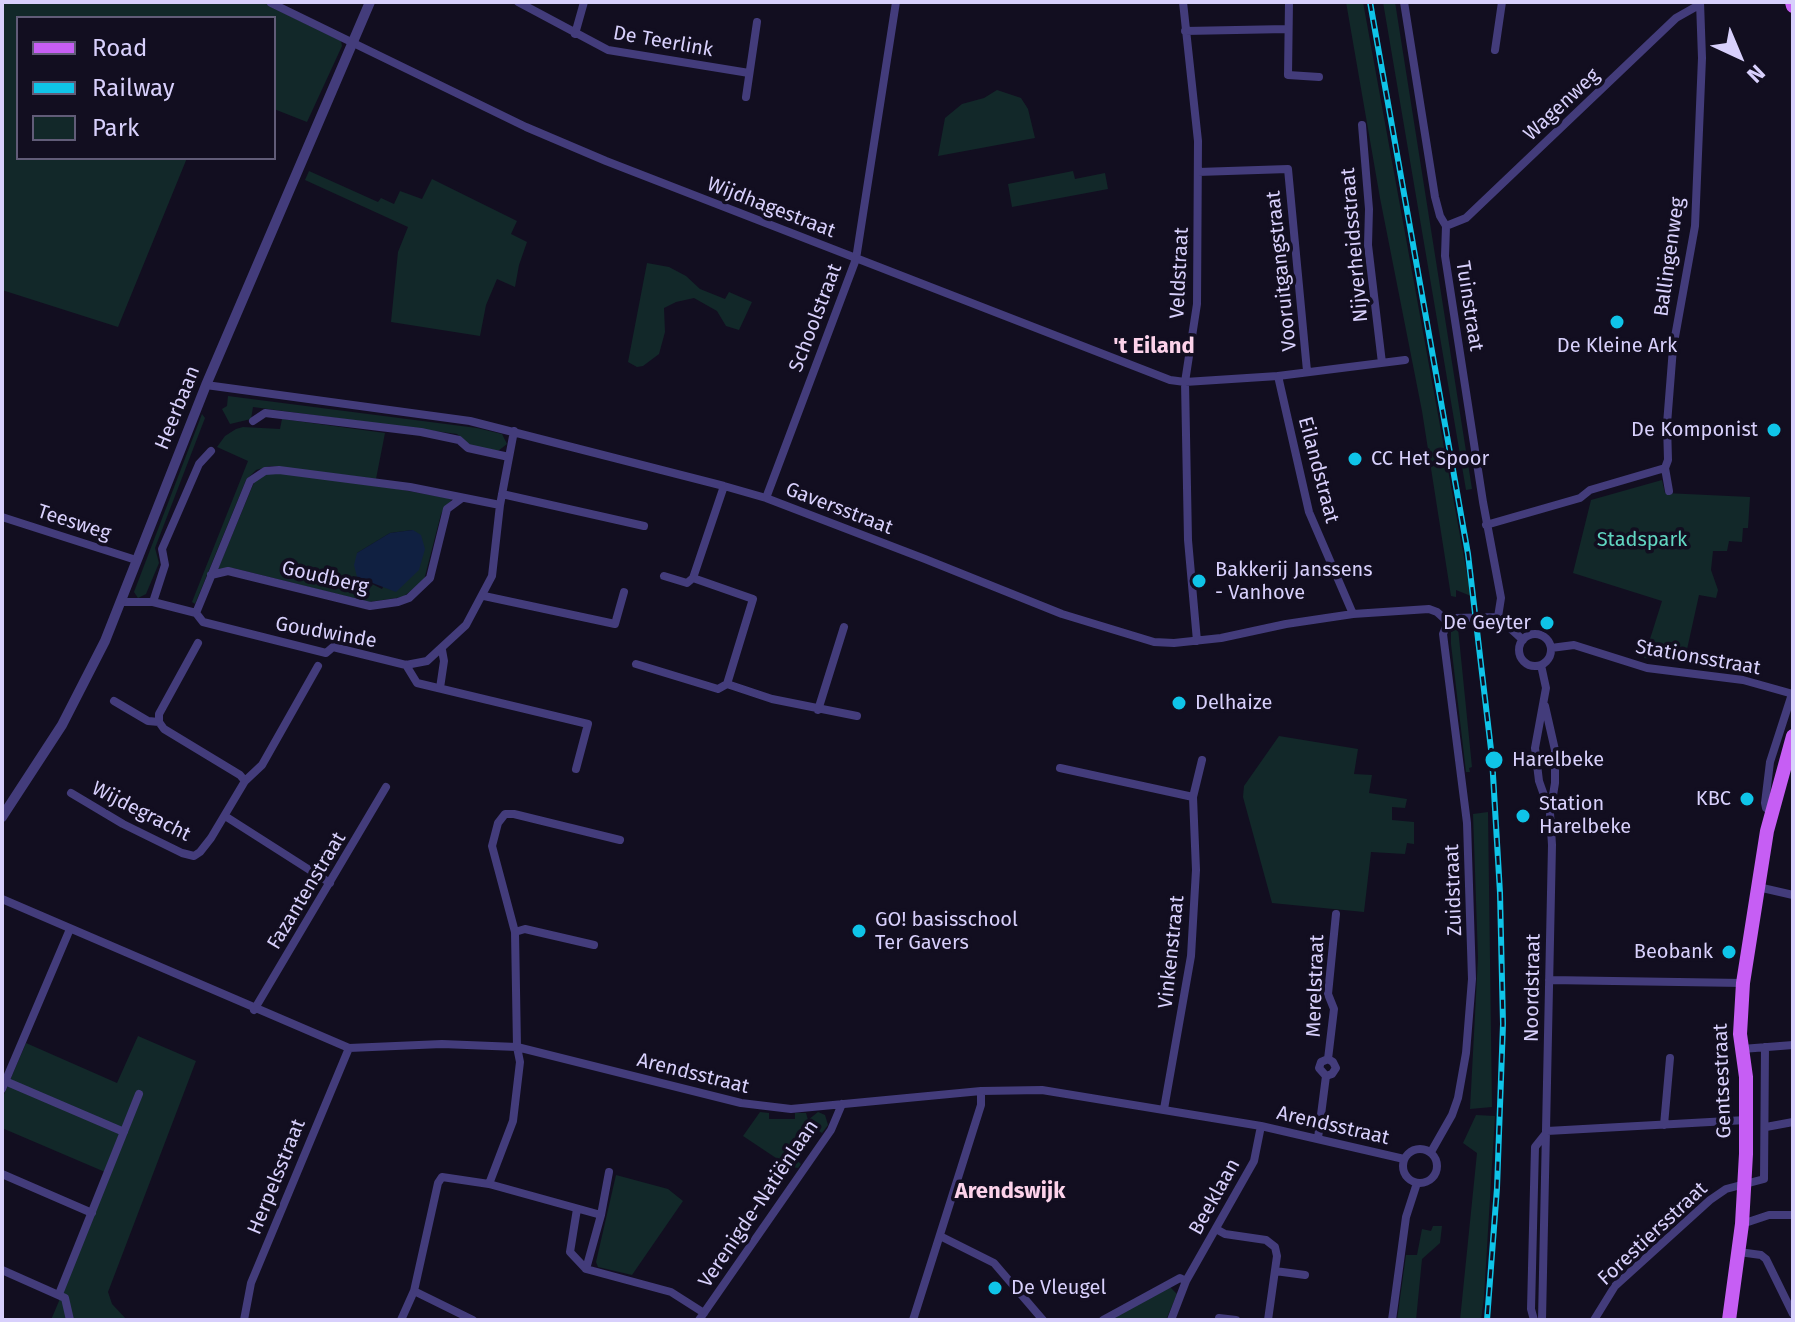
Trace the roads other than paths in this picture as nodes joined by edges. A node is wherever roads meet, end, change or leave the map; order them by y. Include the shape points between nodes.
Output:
1 (370, 2) edge
2 (518, 2) edge
3 (584, 2) edge
4 (896, 2) edge
5 (1183, 2) edge
6 (1289, 2) edge
7 (1404, 2) edge
8 (1502, 2) edge
9 (271, 3) edge
10 (1700, 4) edge
11 (757, 22) dead end
12 (1287, 29) junction
13 (1185, 31) junction
14 (575, 34) junction
15 (353, 43) junction
16 (1495, 50) dead end
17 (749, 73) junction
18 (1319, 77) dead end
19 (746, 97) dead end
20 (1362, 125) dead end
21 (1198, 172) junction
22 (1446, 226) junction
23 (856, 259) junction
24 (1405, 360) dead end
25 (1382, 363) junction
26 (1307, 371) junction
27 (1278, 376) junction
28 (1185, 382) junction
29 (206, 385) junction
30 (253, 421) dead end
31 (514, 431) junction
32 (211, 451) dead end
33 (509, 457) junction
34 (1665, 468) junction
35 (724, 486) junction
36 (1669, 491) dead end
37 (502, 494) junction
38 (463, 498) junction
39 (766, 498) junction
40 (500, 505) junction
41 (2, 517) edge
42 (1486, 525) junction
43 (644, 526) dead end
44 (136, 560) junction
45 (211, 575) junction
46 (664, 576) dead end
47 (693, 578) junction
48 (624, 592) dead end
49 (484, 596) junction
50 (120, 602) junction
51 (153, 602) junction
52 (196, 613) junction
53 (1353, 614) junction
54 (1498, 617) junction
55 (1448, 622) junction
56 (844, 627) dead end
57 (1523, 640) junction
58 (1197, 641) junction
59 (198, 643) dead end
60 (1551, 648) junction
61 (442, 650) junction
62 (636, 664) dead end
63 (406, 665) junction
64 (1541, 665) junction
65 (318, 666) dead end
66 (727, 684) junction
67 (440, 688) junction
68 (1793, 694) edge
69 (114, 701) dead end
70 (1545, 706) junction
71 (818, 710) junction
72 (857, 716) dead end
73 (159, 722) junction
74 (1792, 746) edge
75 (1202, 760) dead end
76 (1060, 768) dead end
77 (576, 769) dead end
78 (1793, 777) edge
79 (245, 781) junction
80 (386, 787) dead end
81 (71, 793) dead end
82 (1193, 797) junction
83 (1550, 813) junction
84 (1774, 813) junction
85 (225, 816) junction
86 (2, 817) edge
87 (620, 840) dead end
88 (330, 883) junction
89 (1758, 887) junction
90 (1793, 895) edge
91 (2, 899) edge
92 (1336, 914) dead end
93 (70, 929) junction
94 (515, 932) junction
95 (594, 945) dead end
96 (1549, 980) junction
97 (1743, 983) junction
98 (254, 1010) junction
99 (1793, 1045) edge
100 (517, 1047) junction
101 (1765, 1047) junction
102 (349, 1048) junction
103 (1742, 1049) junction
104 (1670, 1058) dead end
105 (4, 1085) edge
106 (981, 1091) junction
107 (139, 1094) dead end
108 (842, 1104) junction
109 (1164, 1109) junction
110 (1746, 1120) junction
111 (1793, 1122) edge
112 (1664, 1125) junction
113 (1261, 1126) junction
114 (1766, 1127) junction
115 (1547, 1131) junction
116 (124, 1132) junction
117 (1318, 1138) junction
118 (1431, 1152) junction
119 (1404, 1159) junction
120 (609, 1172) dead end
121 (2, 1174) edge
122 (1417, 1183) junction
123 (489, 1184) junction
124 (1744, 1184) junction
125 (577, 1209) junction
126 (92, 1213) junction
127 (601, 1215) junction
128 (1793, 1215) edge
129 (1742, 1224) junction
130 (1216, 1229) junction
131 (940, 1236) junction
132 (1739, 1252) junction
133 (586, 1269) junction
134 (2, 1270) edge
135 (1275, 1271) junction
136 (1305, 1275) dead end
137 (1186, 1281) junction
138 (414, 1291) junction
139 (59, 1294) junction
140 (1789, 1294) edge
141 (1793, 1314) edge
142 (701, 1317) edge
143 (1219, 1318) dead end
144 (70, 1320) edge
145 (244, 1320) edge
146 (401, 1320) edge
147 (473, 1320) edge
148 (913, 1320) edge
149 (1043, 1320) edge
150 (1103, 1320) edge
151 (1171, 1320) edge
152 (1236, 1320) edge
153 (1268, 1320) edge
154 (1392, 1320) edge
155 (1534, 1320) edge
156 (1542, 1320) edge
157 (1594, 1320) edge
158 (1729, 1320) edge

1 - 15 street, Heerbaan
2 - 14 street, De Teerlink
3 - 14 street
4 - 23 street, Schoolstraat
5 - 13 street, Veldstraat
6 - 12 street
7 - 22 street, Tuinstraat via 1435,197
8 - 16 street
9 - 15 street
10 - 22 street, Wagenweg via 1676,18 1466,218
10 - 34 street, Ballingenweg via 1695,226 1673,348
11 - 17 street
12 - 13 street
12 - 18 street via 1288,75
13 - 21 street, Veldstraat
14 - 17 street, De Teerlink via 615,53
15 - 23 street, Wijdhagestraat via 526,127
15 - 29 street, Heerbaan
17 - 19 street
20 - 25 street, Nijverheidsstraat via 1368,245
21 - 26 street, Vooruitgangstraat via 1288,169
21 - 28 street, Veldstraat via 1197,304
22 - 42 street, Tuinstraat via 1445,256
23 - 28 street, Wijdhagestraat
23 - 39 street, Schoolstraat
24 - 25 street
25 - 26 street
26 - 27 street
27 - 28 street
27 - 53 street, Eilandstraat via 1309,512
28 - 58 street, Veldstraat via 1188,540
29 - 31 street, Gaversstraat
29 - 44 street, Heerbaan
30 - 33 street via 265,413 421,432
31 - 33 street
31 - 35 street, Gaversstraat
32 - 51 street via 199,464 162,549 165,565
33 - 37 street
34 - 36 street, Ballingenweg
34 - 42 street
35 - 39 street, Gaversstraat
35 - 47 street
37 - 40 street
37 - 43 street
38 - 40 street
38 - 45 street via 265,471 250,481
38 - 45 street, Goudberg via 447,509 430,578 398,602 370,606 228,571
39 - 58 street, Gaversstraat via 1062,614 1154,642
40 - 49 street via 495,560
41 - 44 street, Teesweg
42 - 54 street, Tuinstraat via 1501,598
44 - 50 street, Heerbaan
45 - 52 street
46 - 47 street via 687,583
47 - 66 street via 753,599
48 - 49 street via 615,624
49 - 61 street
50 - 51 street, Goudwinde
50 - 86 street, Heerbaan via 62,725
51 - 52 street, Goudwinde
52 - 63 street, Goudwinde via 203,622 263,638 326,653 333,647
53 - 55 street, Gaversstraat via 1429,609
53 - 58 street, Gaversstraat
54 - 55 street
54 - 57 street, Stationsstraat
55 - 118 street, Zuidstraat via 1443,634 1470,856 1472,979 1458,1098
56 - 71 street
57 - 60 street, Stationsstraat via 1539,635
57 - 64 street, Stationsstraat via 1519,650 1524,661
59 - 73 street
60 - 64 street
60 - 68 street, Stationsstraat via 1574,645 1647,668 1743,680
61 - 63 street via 427,661
61 - 67 street
62 - 66 street via 718,689
63 - 67 street, Goudwinde via 417,683
64 - 70 street
65 - 79 street, Wijdegracht via 262,765
66 - 71 street
67 - 77 street, Goudwinde via 588,724
68 - 84 street, Gentsestraat via 1770,762 1765,798 1766,808
69 - 73 street
70 - 83 street via 1555,750
70 - 83 street via 1535,748
71 - 72 street
73 - 79 street
74 - 84 main road, Gentsestraat
75 - 82 street, Vinkenstraat
76 - 82 street
78 - 84 main road, Gentsestraat
79 - 85 street, Wijdegracht
80 - 88 street, Fazantenstraat
81 - 85 street, Wijdegracht via 194,856
82 - 109 street, Vinkenstraat via 1191,956
83 - 96 street, Noordstraat
84 - 89 main road, Gentsestraat
85 - 88 street
87 - 94 street via 505,814 492,846
88 - 98 street, Fazantenstraat
89 - 90 street
89 - 97 main road, Gentsestraat
91 - 93 street, Arendsstraat
92 - 117 street, Merelstraat via 1328,994 1334,1009 1328,1059 1319,1068 1326,1076
93 - 98 street, Arendsstraat
93 - 105 street
94 - 95 street via 525,929
94 - 100 street
96 - 97 street
96 - 115 street, Noordstraat
97 - 103 main road, Gentsestraat
98 - 102 street, Arendsstraat
99 - 101 street
100 - 102 street, Arendsstraat
100 - 108 street, Arendsstraat via 762,1107
100 - 123 street via 513,1121
101 - 103 street
101 - 114 street
102 - 145 street, Herpelsstraat via 251,1283
103 - 110 main road, Gentsestraat
104 - 112 street
105 - 116 street
106 - 108 street, Arendsstraat
106 - 109 street, Arendsstraat via 1042,1090
106 - 131 street
107 - 116 street
108 - 142 street, Verenigde-Natiënlaan via 831,1130
109 - 113 street, Arendsstraat
110 - 112 street
110 - 124 main road, Gentsestraat
111 - 114 street
112 - 115 street
113 - 117 street, Arendsstraat
113 - 130 street, Beeklaan via 1254,1161
114 - 124 street via 1764,1179
115 - 155 street, Noordstraat via 1535,1147
115 - 156 street, Noordstraat
116 - 126 street
117 - 119 street, Arendsstraat
118 - 119 street via 1416,1149
118 - 122 street, Zuidstraat via 1435,1174
119 - 122 street via 1405,1175
120 - 127 street
121 - 126 street
122 - 154 street, Zuidstraat via 1406,1217
123 - 125 street
123 - 138 street via 442,1177
124 - 129 main road, Gentsestraat
124 - 157 street, Forestiersstraat via 1710,1200 1615,1286
125 - 127 street
125 - 133 street via 570,1252
126 - 139 street
127 - 133 street
128 - 129 street via 1769,1215
129 - 132 main road, Gentsestraat
130 - 135 street via 1266,1240 1275,1247
130 - 137 street, Beeklaan
131 - 148 street
131 - 149 street via 994,1263
132 - 140 street via 1765,1257
132 - 158 main road, Gentsestraat
133 - 142 street via 671,1292
134 - 139 street
135 - 136 street
135 - 153 street
137 - 150 street via 1180,1278
137 - 151 street, Beeklaan
138 - 146 street
138 - 147 street
139 - 144 street via 68,1304
140 - 141 street
143 - 152 street

